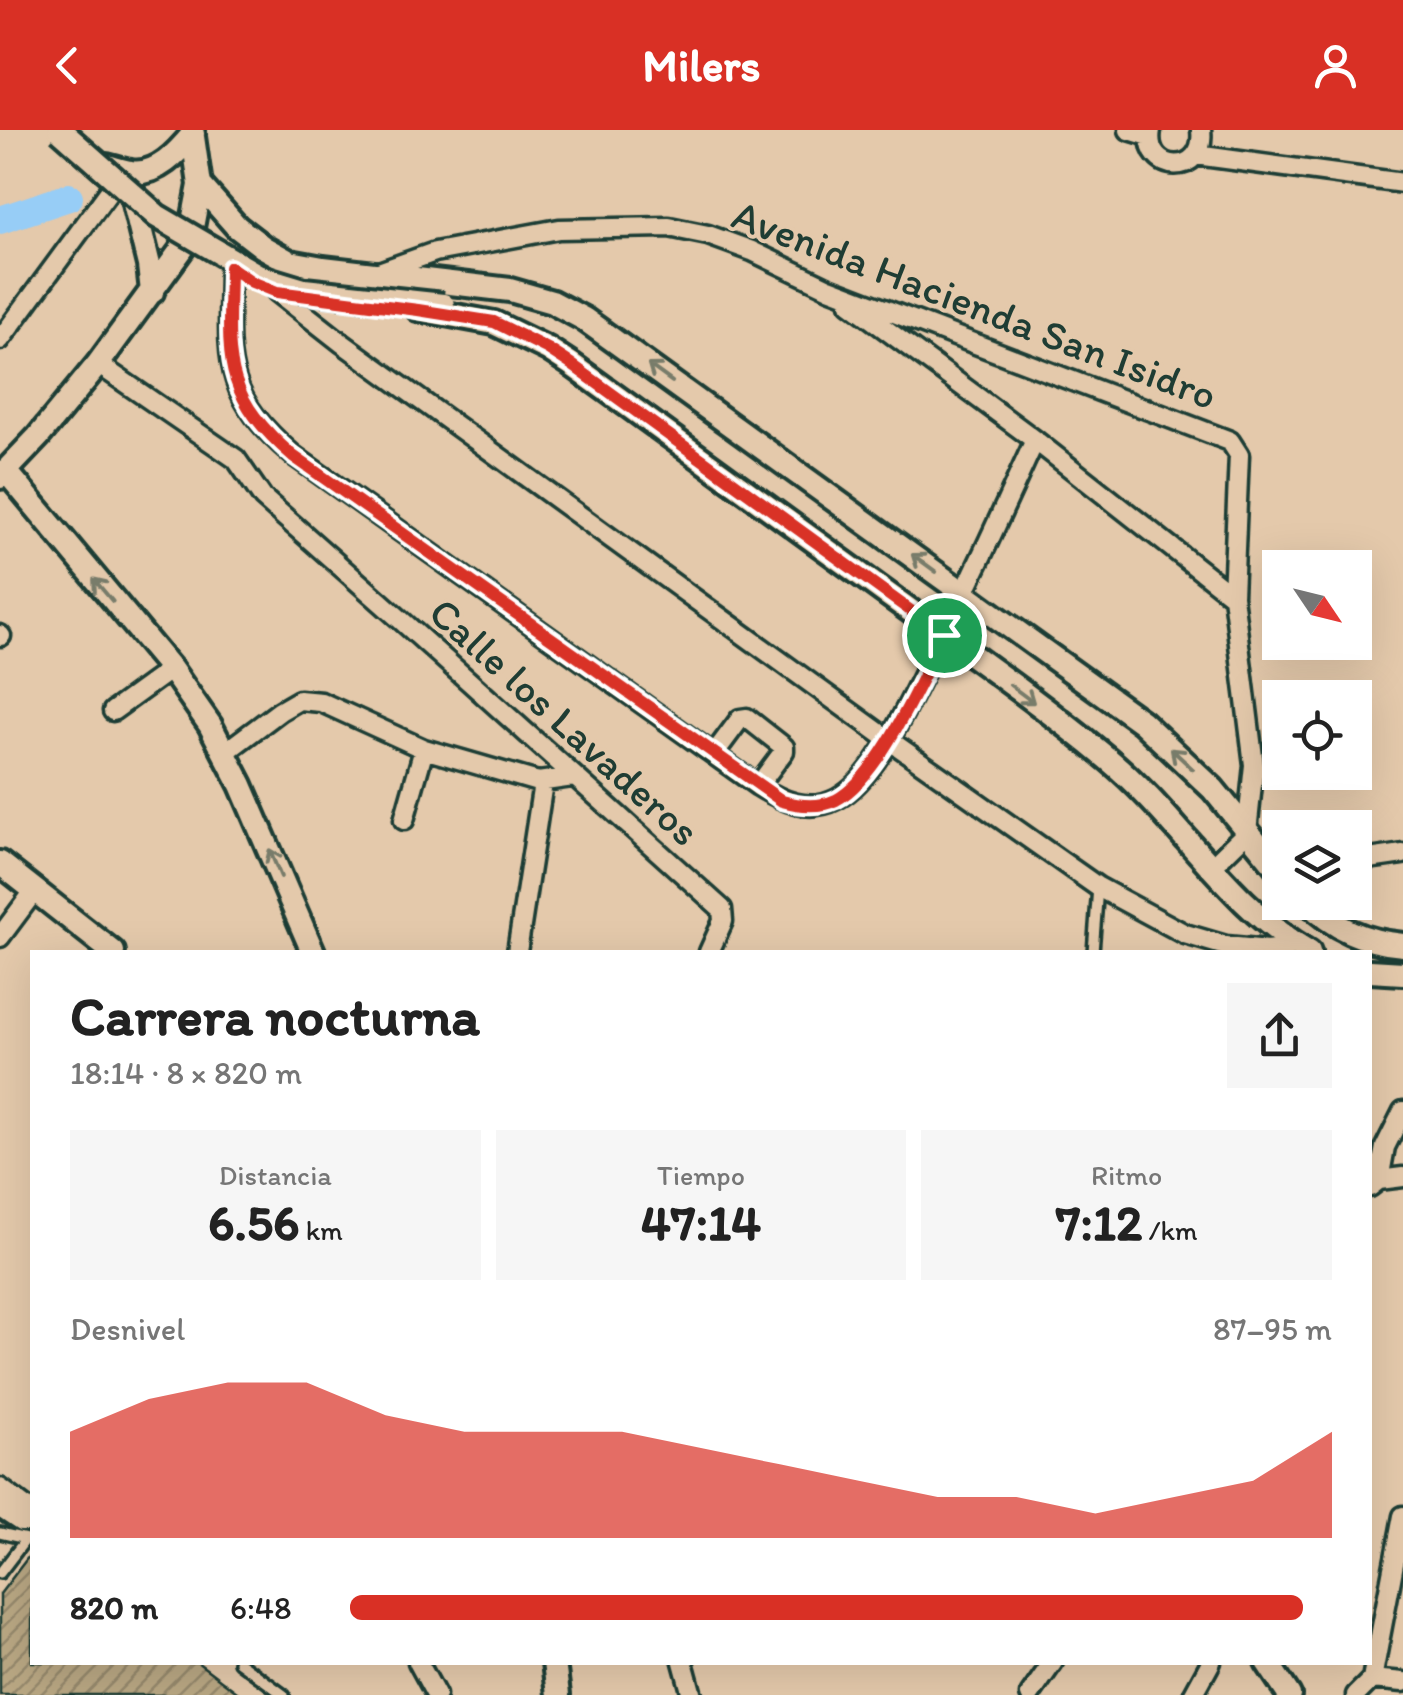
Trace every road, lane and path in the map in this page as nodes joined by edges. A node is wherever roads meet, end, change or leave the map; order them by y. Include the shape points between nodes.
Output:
1 (60, 130) edge
2 (74, 130) edge
3 (1129, 130) edge
4 (1201, 130) edge
5 (193, 132) edge
6 (1150, 133) edge
7 (1196, 154) junction
8 (118, 177) junction
9 (1403, 183) edge
10 (200, 184) junction
11 (190, 238) junction
12 (230, 267) junction
13 (376, 273) junction
14 (829, 288) junction
15 (510, 290) junction
16 (152, 292) junction
17 (277, 292) junction
18 (443, 301) junction
19 (494, 322) junction
20 (0, 340) edge
21 (98, 364) junction
22 (1035, 440) junction
23 (3, 474) edge
24 (965, 593) junction
25 (1234, 596) junction
26 (944, 635) junction
27 (171, 670) junction
28 (113, 710) dead end
29 (889, 740) junction
30 (424, 749) junction
31 (224, 753) junction
32 (714, 754) junction
33 (573, 777) junction
34 (544, 783) junction
35 (758, 786) junction
36 (404, 820) dead end
37 (1247, 832) junction
38 (1262, 850) edge
39 (1403, 854) edge
40 (1372, 859) edge
41 (0, 862) edge
42 (1212, 866) junction
43 (1098, 887) junction
44 (35, 890) junction
45 (1329, 920) edge
46 (0, 938) edge
47 (87, 944) edge
48 (1403, 945) edge
49 (1303, 949) edge
50 (312, 950) edge
51 (517, 950) edge
52 (710, 950) edge
53 (1093, 950) edge
54 (1372, 971) edge
55 (1403, 973) edge
56 (1403, 1111) edge
57 (1403, 1177) edge
58 (1374, 1184) edge
59 (0, 1488) edge
60 (0, 1508) edge
61 (30, 1510) edge
62 (1403, 1516) edge
63 (0, 1533) edge
64 (30, 1534) edge
65 (0, 1574) edge
66 (420, 1665) edge
67 (683, 1665) edge
68 (1051, 1665) edge
69 (1209, 1665) edge
70 (1269, 1665) edge
71 (252, 1666) edge
72 (1372, 1679) junction
73 (1403, 1682) edge
74 (688, 1694) edge
75 (284, 1695) edge
76 (436, 1695) edge
77 (1030, 1695) edge
78 (1193, 1695) edge
79 (1289, 1695) edge
80 (1356, 1695) edge

1 - 18 main road, bridge via 157,216 261,277 304,290
2 - 8 main road
2 - 18 main road, bridge via 163,209 242,258 302,280
3 - 6 street
4 - 7 street
5 - 8 main road via 162,164
5 - 10 main road
6 - 7 street via 1155,155 1166,163 1186,163
7 - 9 street
8 - 11 main road
8 - 16 main road
8 - 20 street
10 - 11 main road
10 - 13 main road via 237,227 290,262
11 - 12 main road
11 - 16 main road
12 - 17 main road
12 - 32 street via 229,351 238,391 261,427
13 - 14 street, Avenida Hacienda San Isidro via 435,252 559,229 669,228 752,250
13 - 15 main road
14 - 22 street
14 - 25 street, Avenida Hacienda San Isidro via 1230,441 1239,454
15 - 18 main road
24 -> 15 main road via 584,319
16 - 21 main road
17 - 19 main road
17 - 29 street
18 - 19 main road
19 - 26 main road via 571,364
21 - 23 main road
21 - 33 street, Calle los Lavaderos via 236,459 262,498
22 - 24 street
22 - 25 street
27 -> 23 main road
24 - 26 street
37 -> 24 main road via 1214,789 1142,722
25 - 37 street, Avenida Hacienda San Isidro via 1254,764
26 - 29 street
26 -> 42 main road via 1107,758
27 - 28 street
27 - 31 main road
29 - 35 street via 860,780 834,801 796,805
29 - 43 street
30 - 31 street via 321,702 299,700
30 - 34 street
30 - 36 street
50 -> 31 main road
32 - 35 street
32 - 35 street via 747,718 784,748
33 - 34 street
33 - 52 street, Calle los Lavaderos via 722,909
34 - 51 street
37 - 38 main road
37 - 42 street
39 - 40 street
41 - 44 main road
42 - 49 main road
43 - 49 street via 1198,938 1226,946
43 - 53 lane
44 - 46 street
44 - 47 main road
45 - 48 main road via 1367,940
54 - 55 main road
56 - 58 street
57 - 58 street
59 - 61 street
60 - 64 street
62 - 72 street
63 - 64 lane
64 - 65 lane
66 - 76 street
67 - 74 street
68 - 77 street
69 - 78 street
70 - 79 main road
71 - 75 lane
72 - 73 street
72 - 80 street

